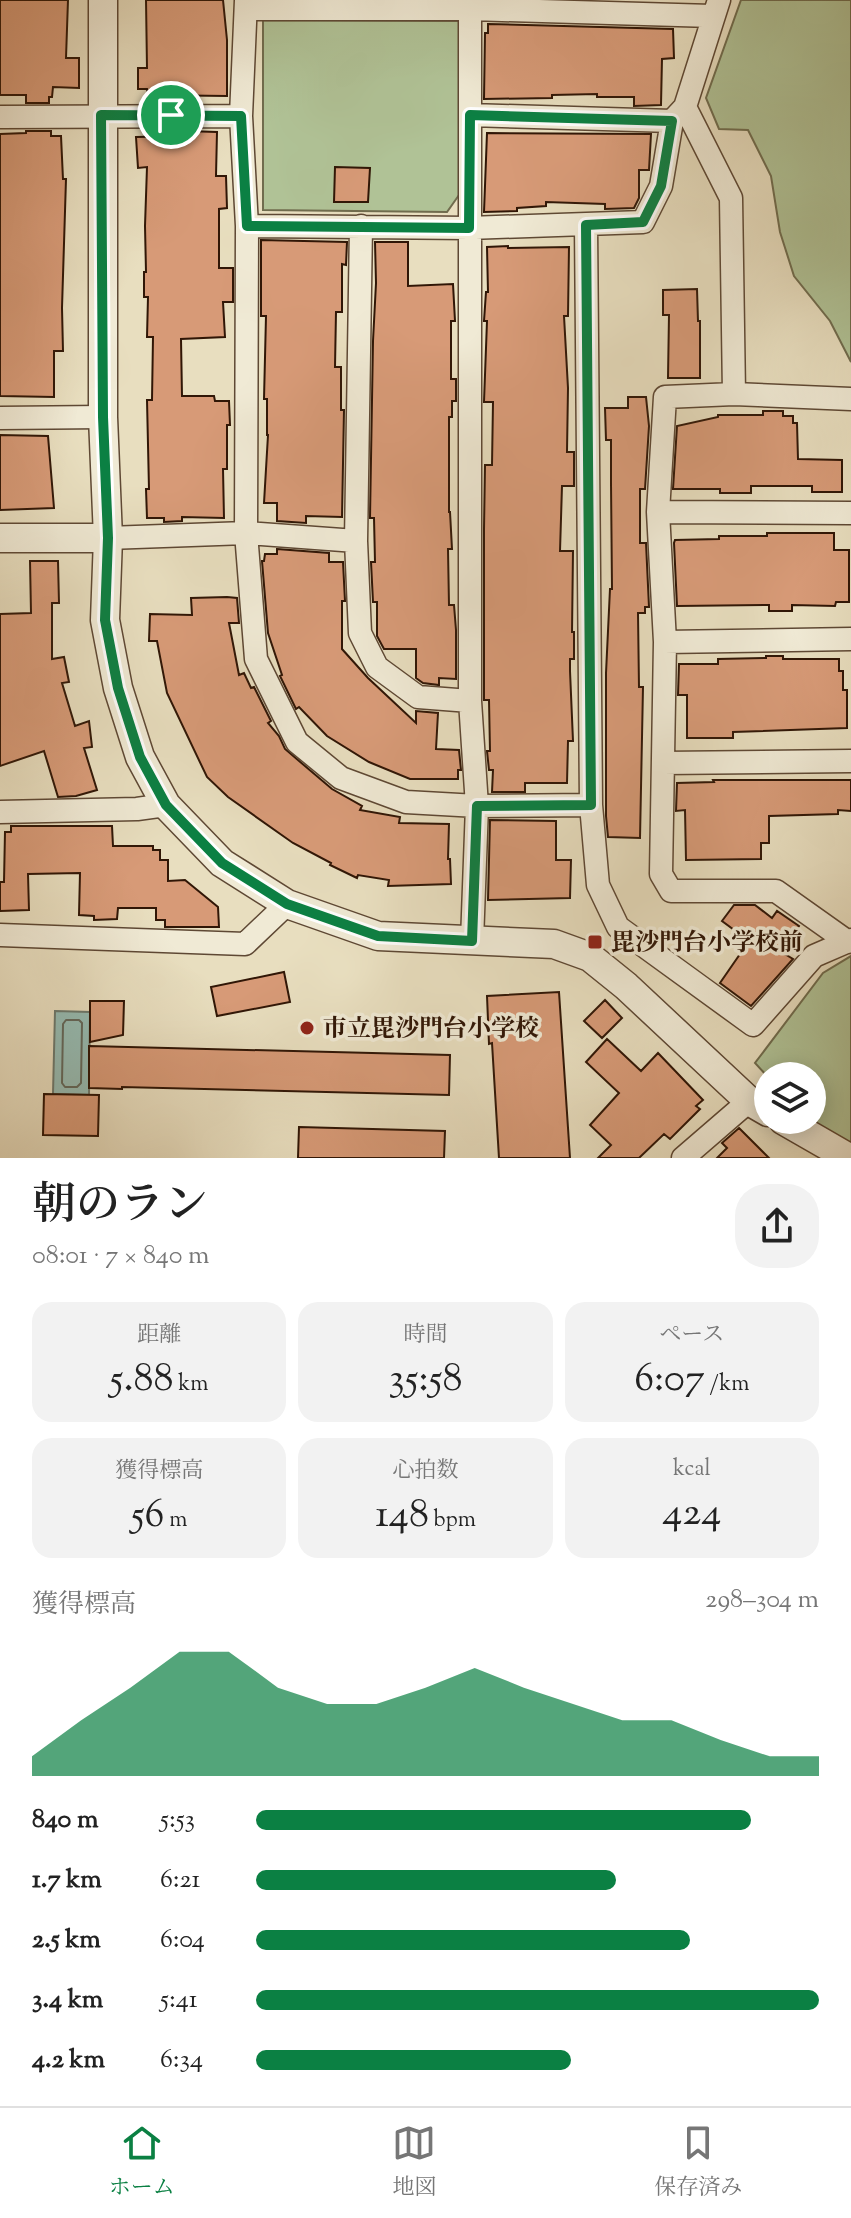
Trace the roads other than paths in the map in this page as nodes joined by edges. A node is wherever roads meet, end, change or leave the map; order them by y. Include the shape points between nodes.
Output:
1 (103, 0) edge
2 (246, 5) edge
3 (715, 8) edge
4 (470, 9) junction
5 (678, 114) junction
6 (101, 115) junction
7 (470, 115) junction
8 (241, 116) junction
9 (0, 117) edge
10 (586, 225) junction
11 (247, 226) junction
12 (361, 226) junction
13 (469, 228) junction
14 (734, 394) junction
15 (851, 399) edge
16 (103, 417) junction
17 (0, 418) edge
18 (658, 512) junction
19 (851, 513) edge
20 (246, 533) junction
21 (0, 538) edge
22 (108, 538) junction
23 (356, 541) junction
24 (851, 639) edge
25 (665, 642) junction
26 (470, 701) junction
27 (851, 761) edge
28 (663, 763) junction
29 (166, 805) junction
30 (591, 805) junction
31 (477, 806) junction
32 (0, 812) edge
33 (287, 904) junction
34 (0, 935) edge
35 (472, 941) junction
36 (849, 941) edge
37 (754, 1101) edge
38 (754, 1109) edge
39 (807, 1134) edge
40 (683, 1158) edge
41 (849, 1158) edge

1 - 6 street
2 - 4 street
2 - 8 street
3 - 4 street
3 - 5 street
4 - 7 street
5 - 7 street
5 - 10 street via 661,186 643,222
5 - 14 street via 731,198
6 - 8 street
6 - 9 street
6 - 16 street
7 - 13 street
8 - 11 street
10 - 13 street
10 - 30 street
11 - 12 street
11 - 20 street
12 - 13 street
12 - 23 street
13 - 26 street
14 - 15 street
14 - 18 street via 665,397
16 - 17 street
16 - 22 street
18 - 19 street
18 - 25 street
20 - 22 street
20 - 23 street
20 - 31 street via 256,659 297,742 341,778 406,802
21 - 22 street
22 - 29 street via 105,620 118,688 140,757
23 - 26 street via 360,633 377,667 418,697
24 - 25 street
25 - 28 street
26 - 31 street
27 - 28 street
28 - 36 street via 661,874 671,891 776,891
29 - 32 street
29 - 33 street via 222,863
30 - 31 street
30 - 36 street via 598,885 618,927 753,1025 814,956
31 - 35 street
33 - 34 street via 245,944
33 - 35 street via 378,936
35 - 37 street via 554,944 590,957
38 - 40 street
39 - 41 street

